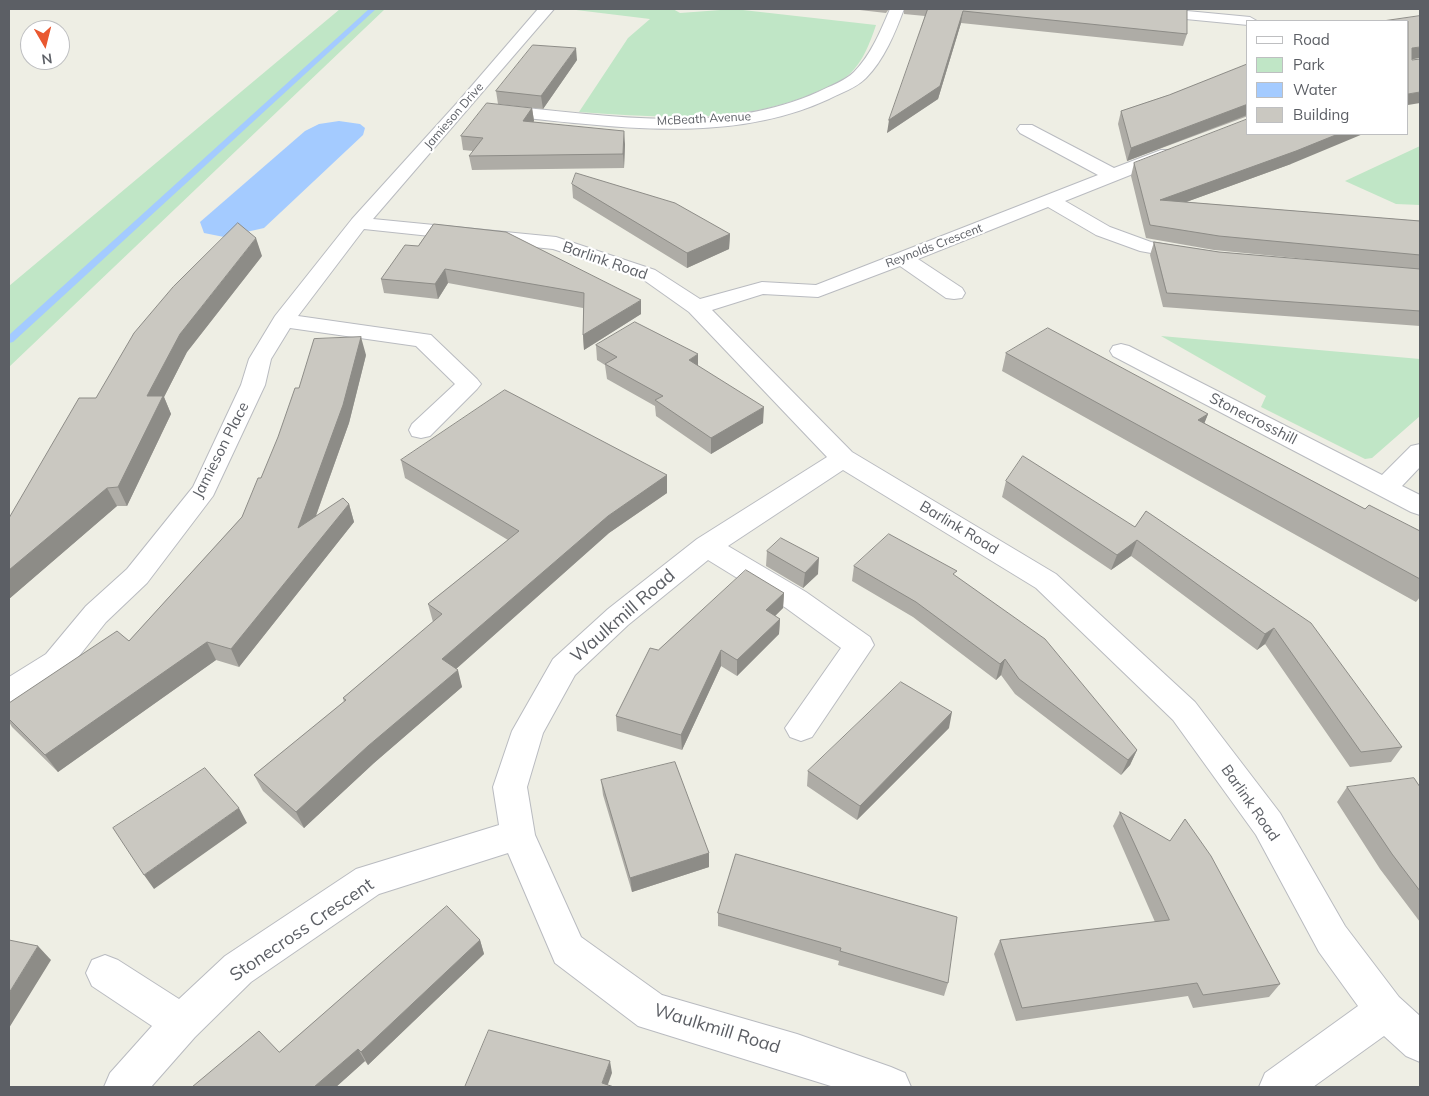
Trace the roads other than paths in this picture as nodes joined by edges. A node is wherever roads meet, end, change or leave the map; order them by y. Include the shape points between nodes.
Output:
1 (547, 9) edge
2 (896, 9) edge
3 (1123, 9) edge
4 (1211, 18) junction
5 (1246, 21) edge
6 (1212, 36) dead end
7 (463, 107) junction
8 (1026, 129) dead end
9 (1185, 147) edge
10 (1112, 175) junction
11 (1051, 200) junction
12 (359, 223) junction
13 (1214, 258) edge
14 (904, 259) junction
15 (954, 293) dead end
16 (697, 306) junction
17 (283, 322) junction
18 (1121, 351) dead end
19 (421, 430) dead end
20 (1420, 452) edge
21 (843, 458) junction
22 (1386, 487) junction
23 (1420, 506) edge
24 (706, 546) junction
25 (9, 693) edge
26 (801, 728) dead end
27 (518, 834) junction
28 (105, 973) dead end
29 (1384, 1011) junction
30 (181, 1023) junction
31 (1420, 1042) edge
32 (124, 1087) edge
33 (891, 1087) edge
34 (1279, 1087) edge

1 - 7 street, Jamieson Drive
2 - 7 street, McBeath Avenue via 888,31 860,75 827,95 752,118 666,123
3 - 4 street
4 - 5 street
4 - 6 street
7 - 12 street, Jamieson Drive
8 - 10 street
9 - 10 street, Reynolds Crescent
10 - 11 street, Reynolds Crescent
11 - 13 street via 1103,231 1147,247
11 - 14 street, Reynolds Crescent
12 - 16 street, Barlink Road via 556,244 648,274
12 - 17 street, Jamieson Place
14 - 15 street
14 - 16 street, Reynolds Crescent via 818,291 762,288
16 - 21 street, Barlink Road
17 - 19 street via 423,340 469,384
17 - 25 street, Jamieson Place via 260,359 253,385 204,490 137,576 96,614 57,662
18 - 22 street, Stonecrosshill
20 - 22 street
21 - 24 street, Waulkmill Road
21 - 29 street, Barlink Road via 1046,581 1184,711 1268,824 1332,939
22 - 23 street, Stonecrosshill
24 - 26 street via 796,600 859,645
24 - 27 street, Waulkmill Road via 618,617 564,667 528,731 510,787
27 - 30 street, Stonecross Crescent via 369,881 238,968
27 - 33 street, Waulkmill Road via 568,950 652,1012 797,1054
28 - 30 street
29 - 31 street, Barlink Road
29 - 34 street
30 - 32 street, Stonecross Crescent

